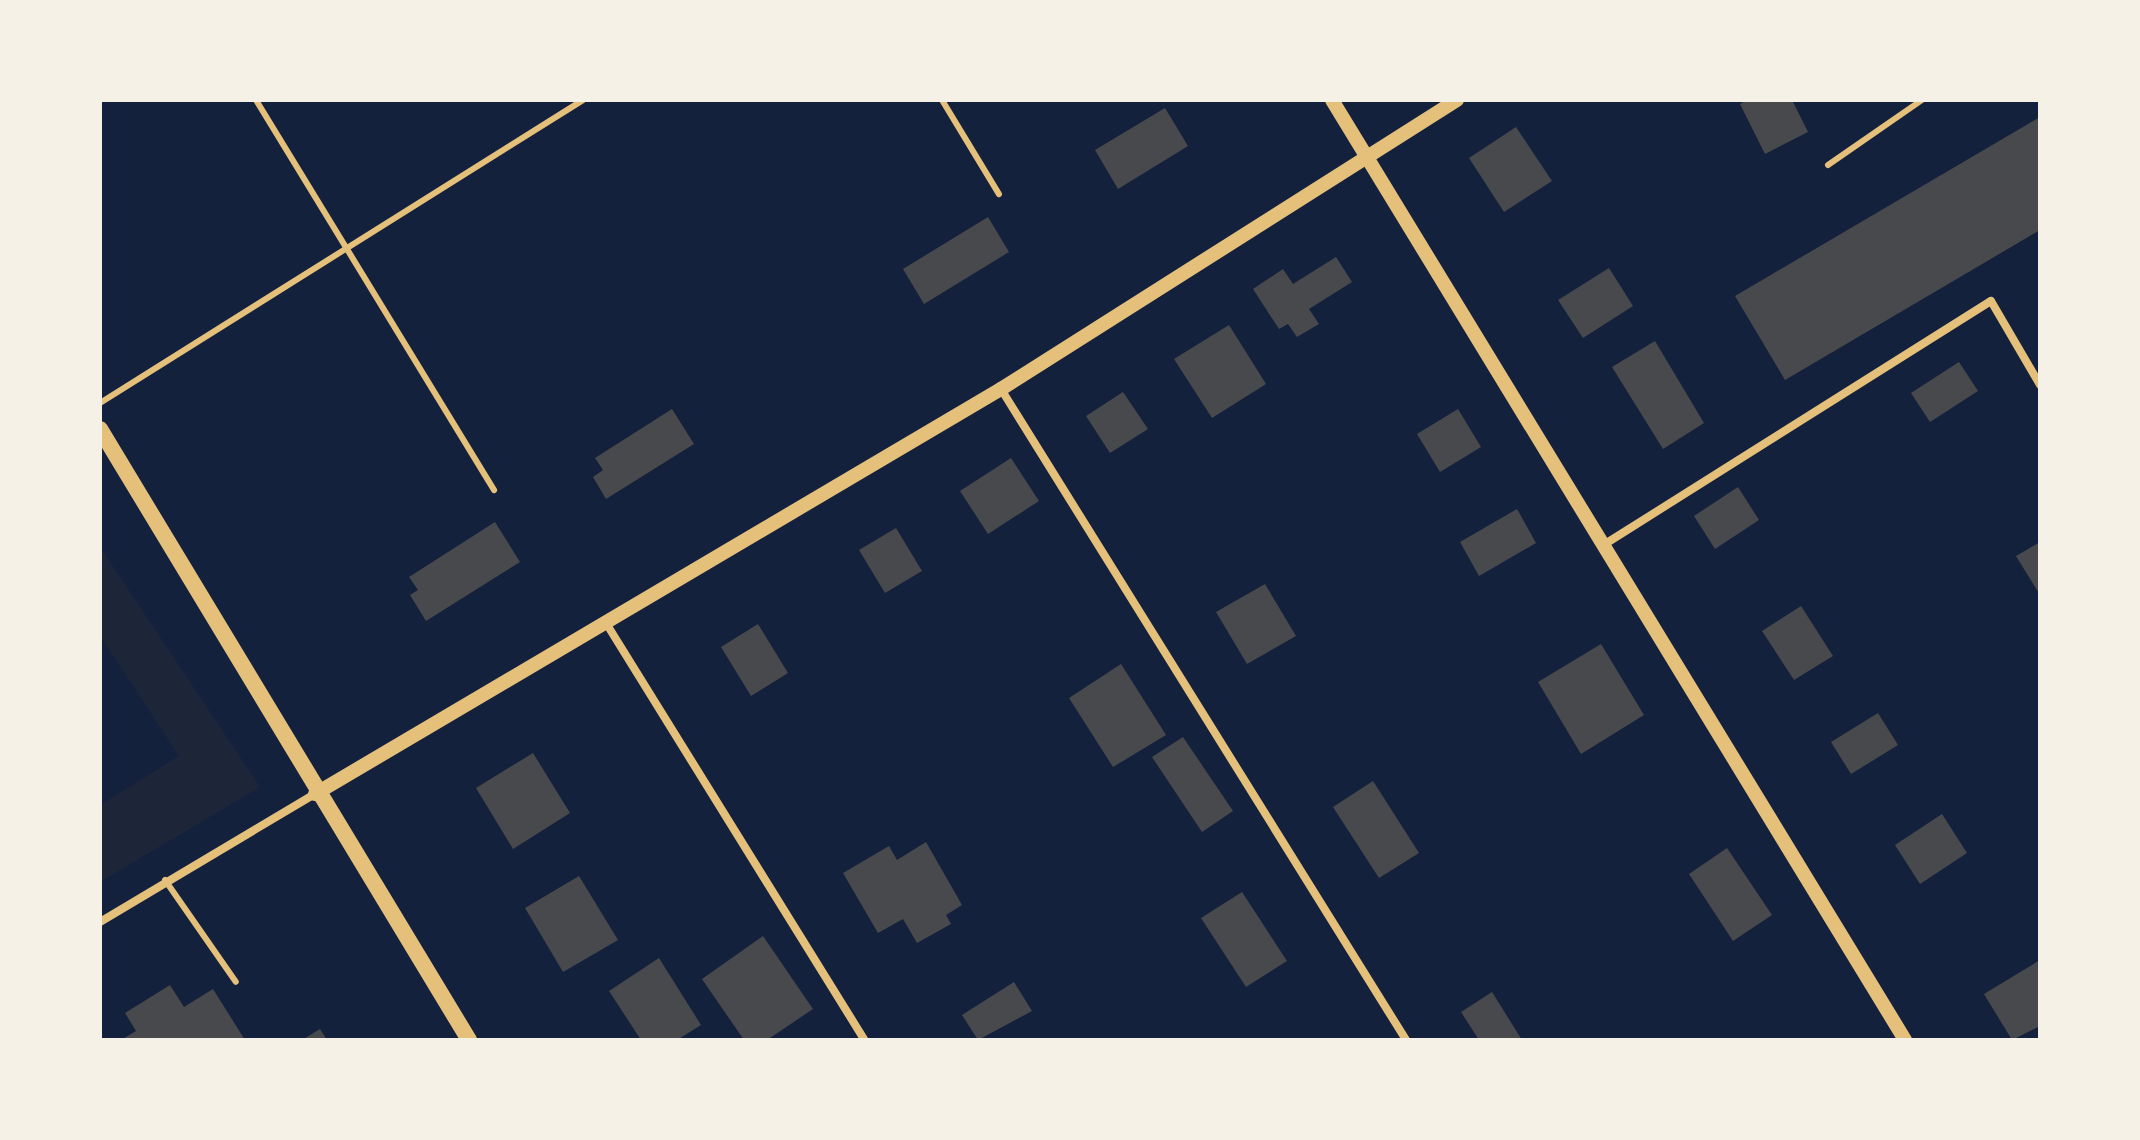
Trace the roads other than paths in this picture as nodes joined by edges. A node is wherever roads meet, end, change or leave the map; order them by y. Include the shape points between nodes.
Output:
1 (256, 100) edge
2 (583, 100) edge
3 (942, 100) edge
4 (1332, 100) edge
5 (1457, 100) edge
6 (1922, 100) edge
7 (1365, 155) junction
8 (1828, 165) dead end
9 (999, 194) dead end
10 (347, 242) junction
11 (2040, 385) edge
12 (1001, 389) junction
13 (100, 403) edge
14 (100, 429) edge
15 (494, 490) dead end
16 (1605, 544) junction
17 (606, 623) junction
18 (315, 794) junction
19 (165, 880) junction
20 (100, 922) edge
21 (236, 982) dead end
22 (469, 1040) edge
23 (865, 1040) edge
24 (1406, 1040) edge
25 (1905, 1040) edge

1 - 10 lane
2 - 10 lane
3 - 9 lane
4 - 7 street
5 - 7 street
6 - 8 lane
7 - 12 street
7 - 16 street
10 - 13 lane
10 - 15 lane
11 - 16 street via 1991,301
12 - 17 street
12 - 24 street
14 - 18 main road
16 - 25 street
17 - 18 street
17 - 23 street
18 - 19 street
18 - 22 main road
19 - 20 street
19 - 21 lane

